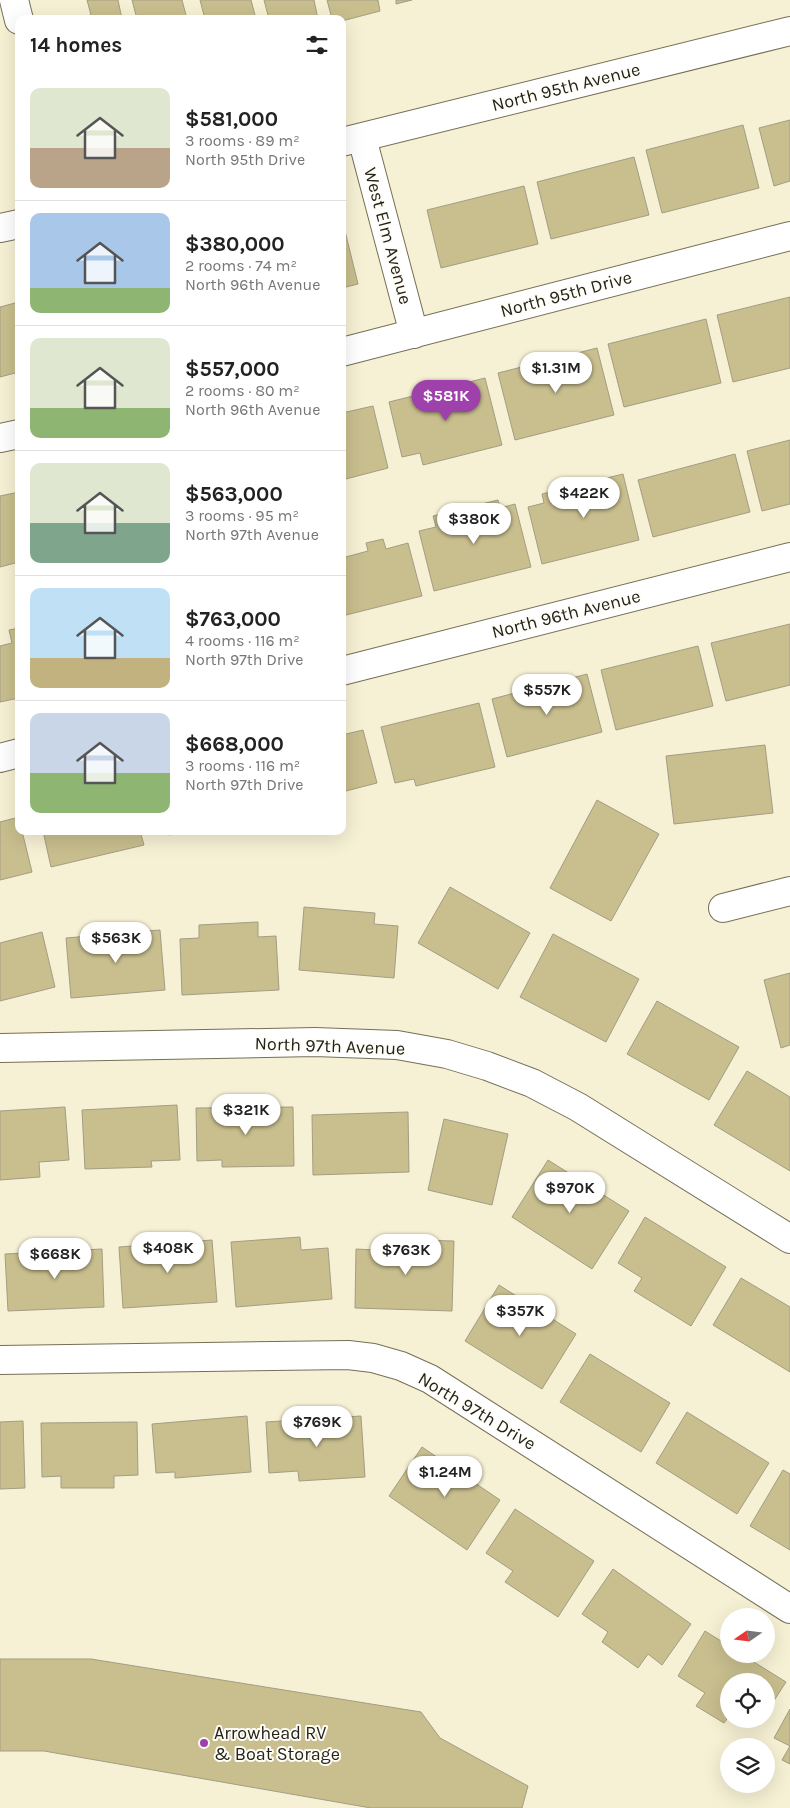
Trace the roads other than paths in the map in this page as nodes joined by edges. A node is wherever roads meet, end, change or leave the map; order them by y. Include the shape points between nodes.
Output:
1 (14, 0) edge
2 (18, 15) edge
3 (790, 31) edge
4 (352, 140) edge
5 (15, 225) edge
6 (0, 228) edge
7 (790, 236) edge
8 (414, 334) junction
9 (346, 351) edge
10 (15, 435) edge
11 (0, 438) edge
12 (790, 557) edge
13 (346, 670) edge
14 (15, 754) edge
15 (0, 758) edge
16 (790, 891) edge
17 (723, 908) dead end
18 (0, 1048) edge
19 (790, 1239) edge
20 (0, 1360) edge
21 (790, 1609) edge

1 - 2 street
3 - 4 street, North 95th Avenue
4 - 8 street, West Elm Avenue
5 - 6 street
7 - 8 street, North 95th Drive
8 - 9 street, North 95th Drive
10 - 11 street
12 - 13 street, North 96th Avenue
14 - 15 street
16 - 17 street
18 - 19 street, North 97th Avenue via 315,1042 397,1045 447,1054 532,1083 578,1107
20 - 21 street, North 97th Drive via 318,1354 373,1358 401,1366 430,1379

